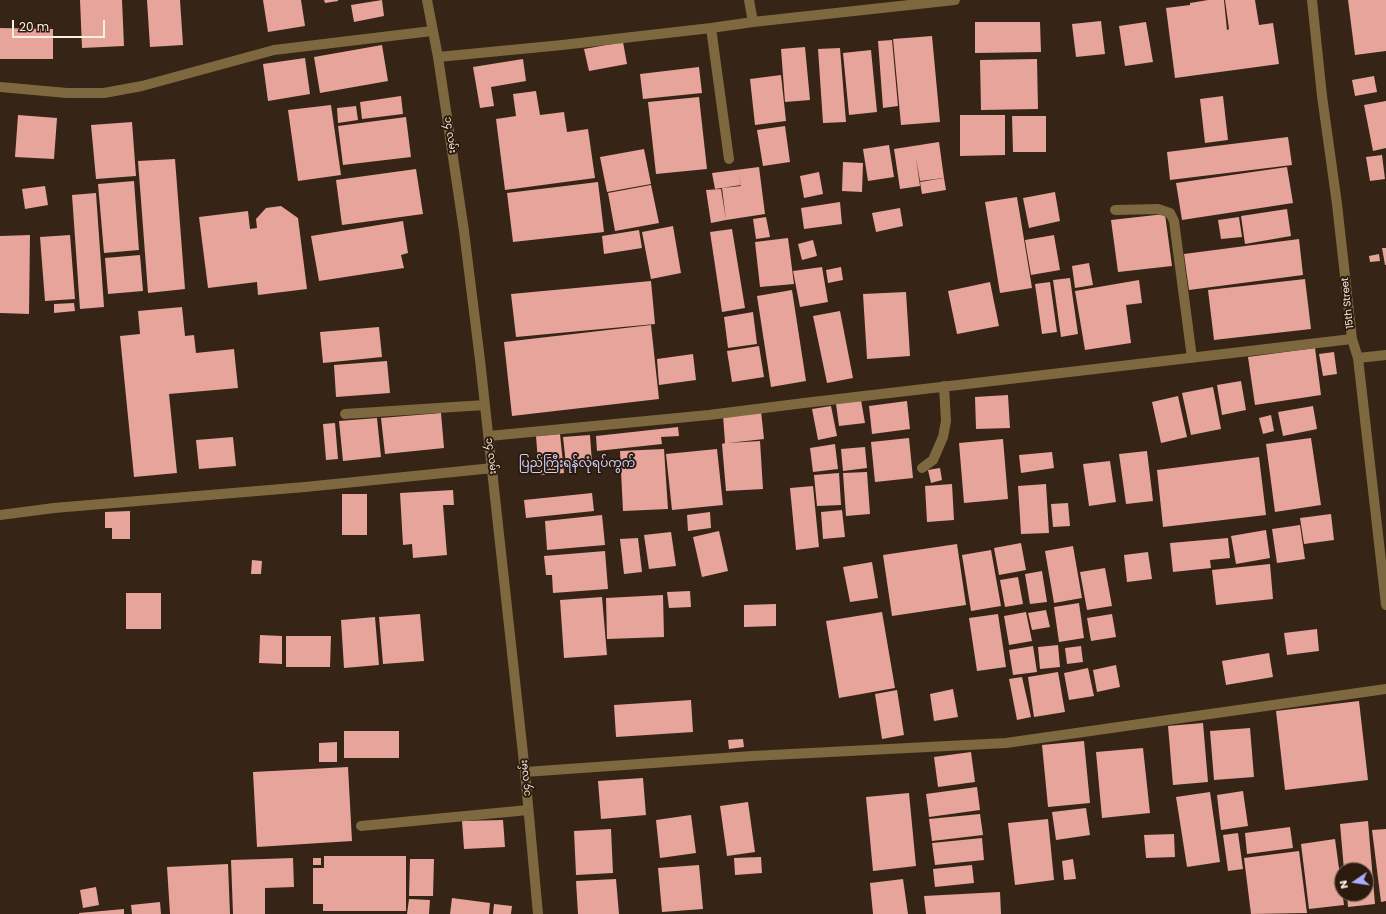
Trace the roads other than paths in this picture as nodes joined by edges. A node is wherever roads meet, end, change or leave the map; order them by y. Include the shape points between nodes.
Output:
1 (427, 0) edge
2 (749, 0) edge
3 (955, 0) edge
4 (1312, 0) edge
5 (753, 22) junction
6 (711, 28) junction
7 (432, 31) junction
8 (438, 57) junction
9 (0, 87) edge
10 (729, 159) dead end
11 (1115, 210) dead end
12 (1352, 339) junction
13 (1386, 355) edge
14 (1192, 358) junction
15 (1358, 358) junction
16 (944, 386) junction
17 (485, 405) junction
18 (345, 414) dead end
19 (489, 436) junction
20 (493, 468) junction
21 (922, 468) dead end
22 (0, 515) edge
23 (1382, 539) edge
24 (1386, 605) edge
25 (1386, 689) edge
26 (525, 772) junction
27 (528, 810) junction
28 (361, 826) dead end
29 (538, 914) edge

1 - 7 street, ၁၄ လမ်း
2 - 5 street
3 - 5 street
4 - 12 street, 15th Street
5 - 6 street
6 - 8 street
6 - 10 street
7 - 8 street, ၁၄ လမ်း
7 - 9 street via 274,50 142,86 104,93 67,93
8 - 17 street, ၁၄ လမ်း via 464,231
11 - 14 street via 1158,209 1170,213 1174,221
12 - 14 street
12 - 15 street, 15th Street
13 - 15 street
14 - 16 street
15 - 23 street, 15th Street
16 - 19 street via 709,415
16 - 21 street via 946,421 943,437 933,460
17 - 18 street
17 - 19 street, ၁၄ လမ်း
19 - 20 street, ၁၄ လမ်း
20 - 22 street
20 - 26 street, ၁၄ လမ်း
23 - 24 street, 15th Street
25 - 26 street via 1006,743 752,756
26 - 27 street, ၁၄ လမ်း
27 - 28 street
27 - 29 street, ၁၄ လမ်း

